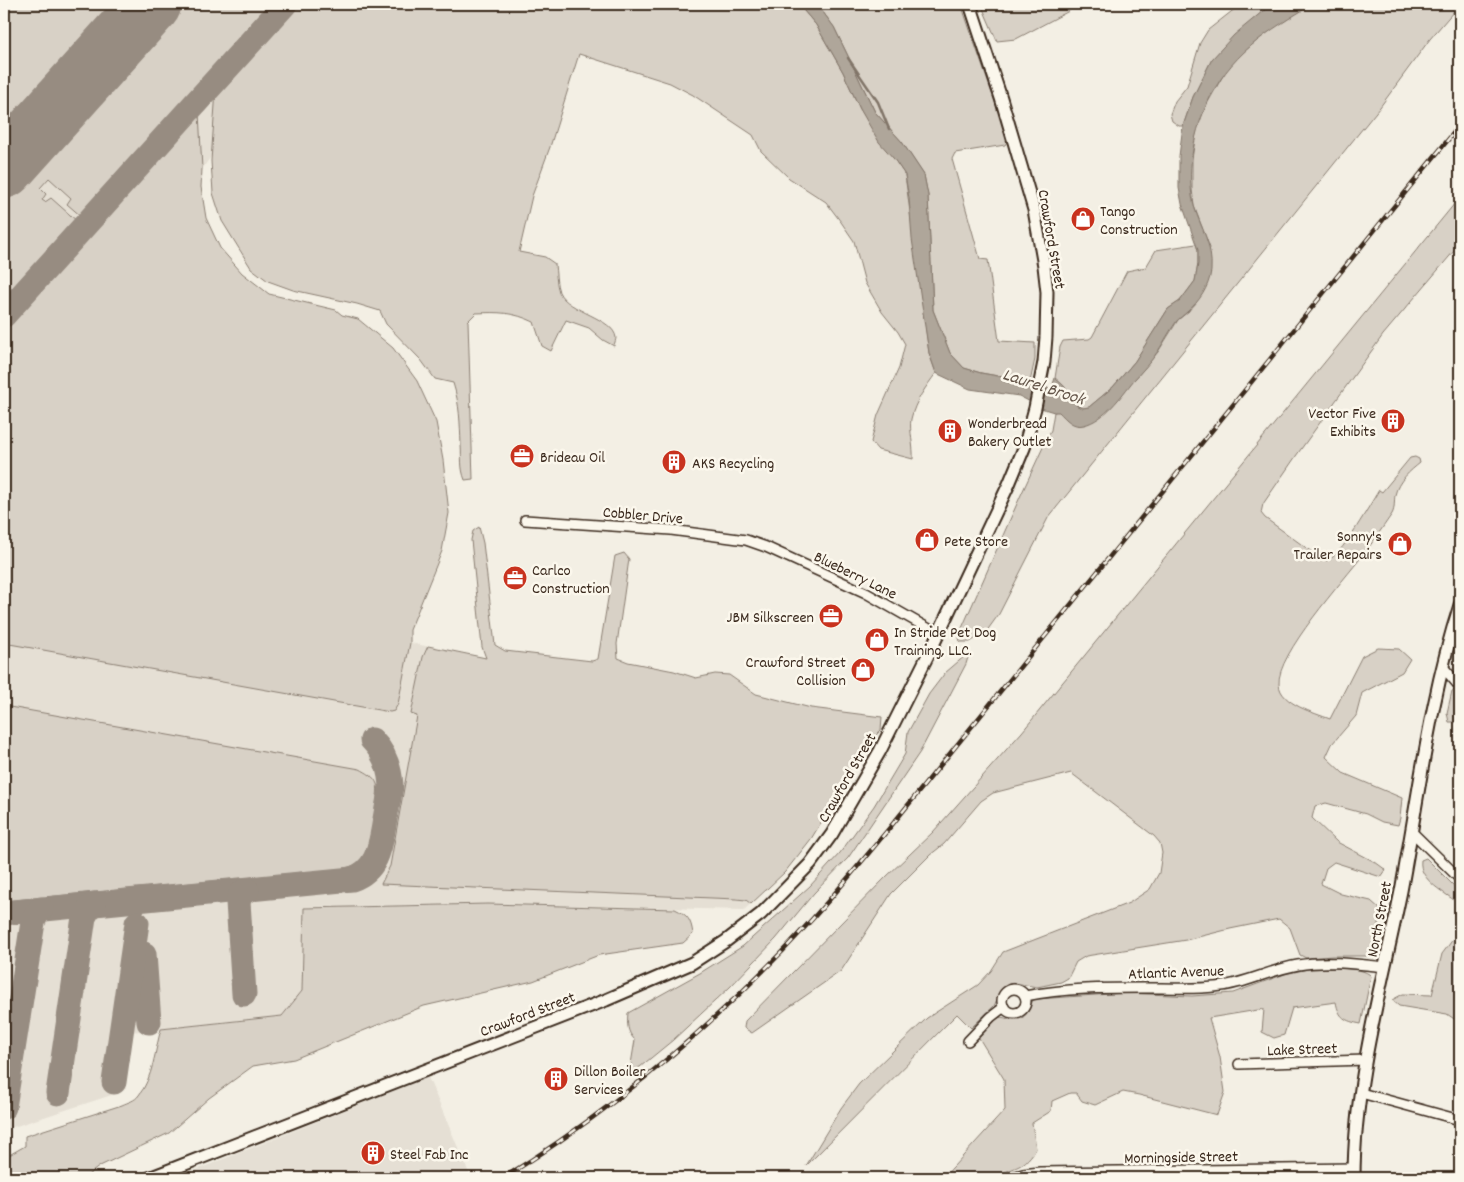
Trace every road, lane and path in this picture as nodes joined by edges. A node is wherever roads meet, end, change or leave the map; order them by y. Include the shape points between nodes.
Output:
1 (970, 4) edge
2 (525, 520) dead end
3 (759, 544) joint
4 (1460, 608) edge
5 (938, 634) junction
6 (1443, 667) junction
7 (1460, 687) edge
8 (1412, 832) junction
9 (1460, 879) edge
10 (1385, 967) junction
11 (1025, 996) junction
12 (1004, 1007) junction
13 (968, 1041) dead end
14 (1366, 1060) junction
15 (1239, 1064) dead end
16 (1361, 1093) junction
17 (1460, 1120) edge
18 (1354, 1173) edge
19 (1093, 1175) edge
20 (149, 1178) edge
21 (1010, 1178) edge

1 - 5 main road, Crawford Street via 1028,185 1047,292 1046,337 1035,408 1024,448
2 - 3 street, Cobbler Drive via 688,532
3 - 5 street, Blueberry Lane via 866,593
4 - 6 main road, North Street
5 - 20 main road, Crawford Street via 880,751 832,834 787,889 726,941 692,963 658,978
6 - 7 street
6 - 8 main road, North Street
8 - 9 street
8 - 10 main road, North Street
10 - 11 street, Atlantic Avenue via 1307,964 1223,986 1090,988
10 - 14 main road, North Street
11 - 12 street via 1026,1003 1020,1012 1012,1013
11 - 12 street, Atlantic Avenue via 1019,990 1008,991 1002,1000
12 - 13 street, Atlantic Avenue
14 - 15 street, Lake Street
14 - 16 main road, North Street
16 - 17 street
16 - 18 main road, North Street
18 - 19 street, Morningside Street
19 - 21 street, Morningside Street via 1040,1172

